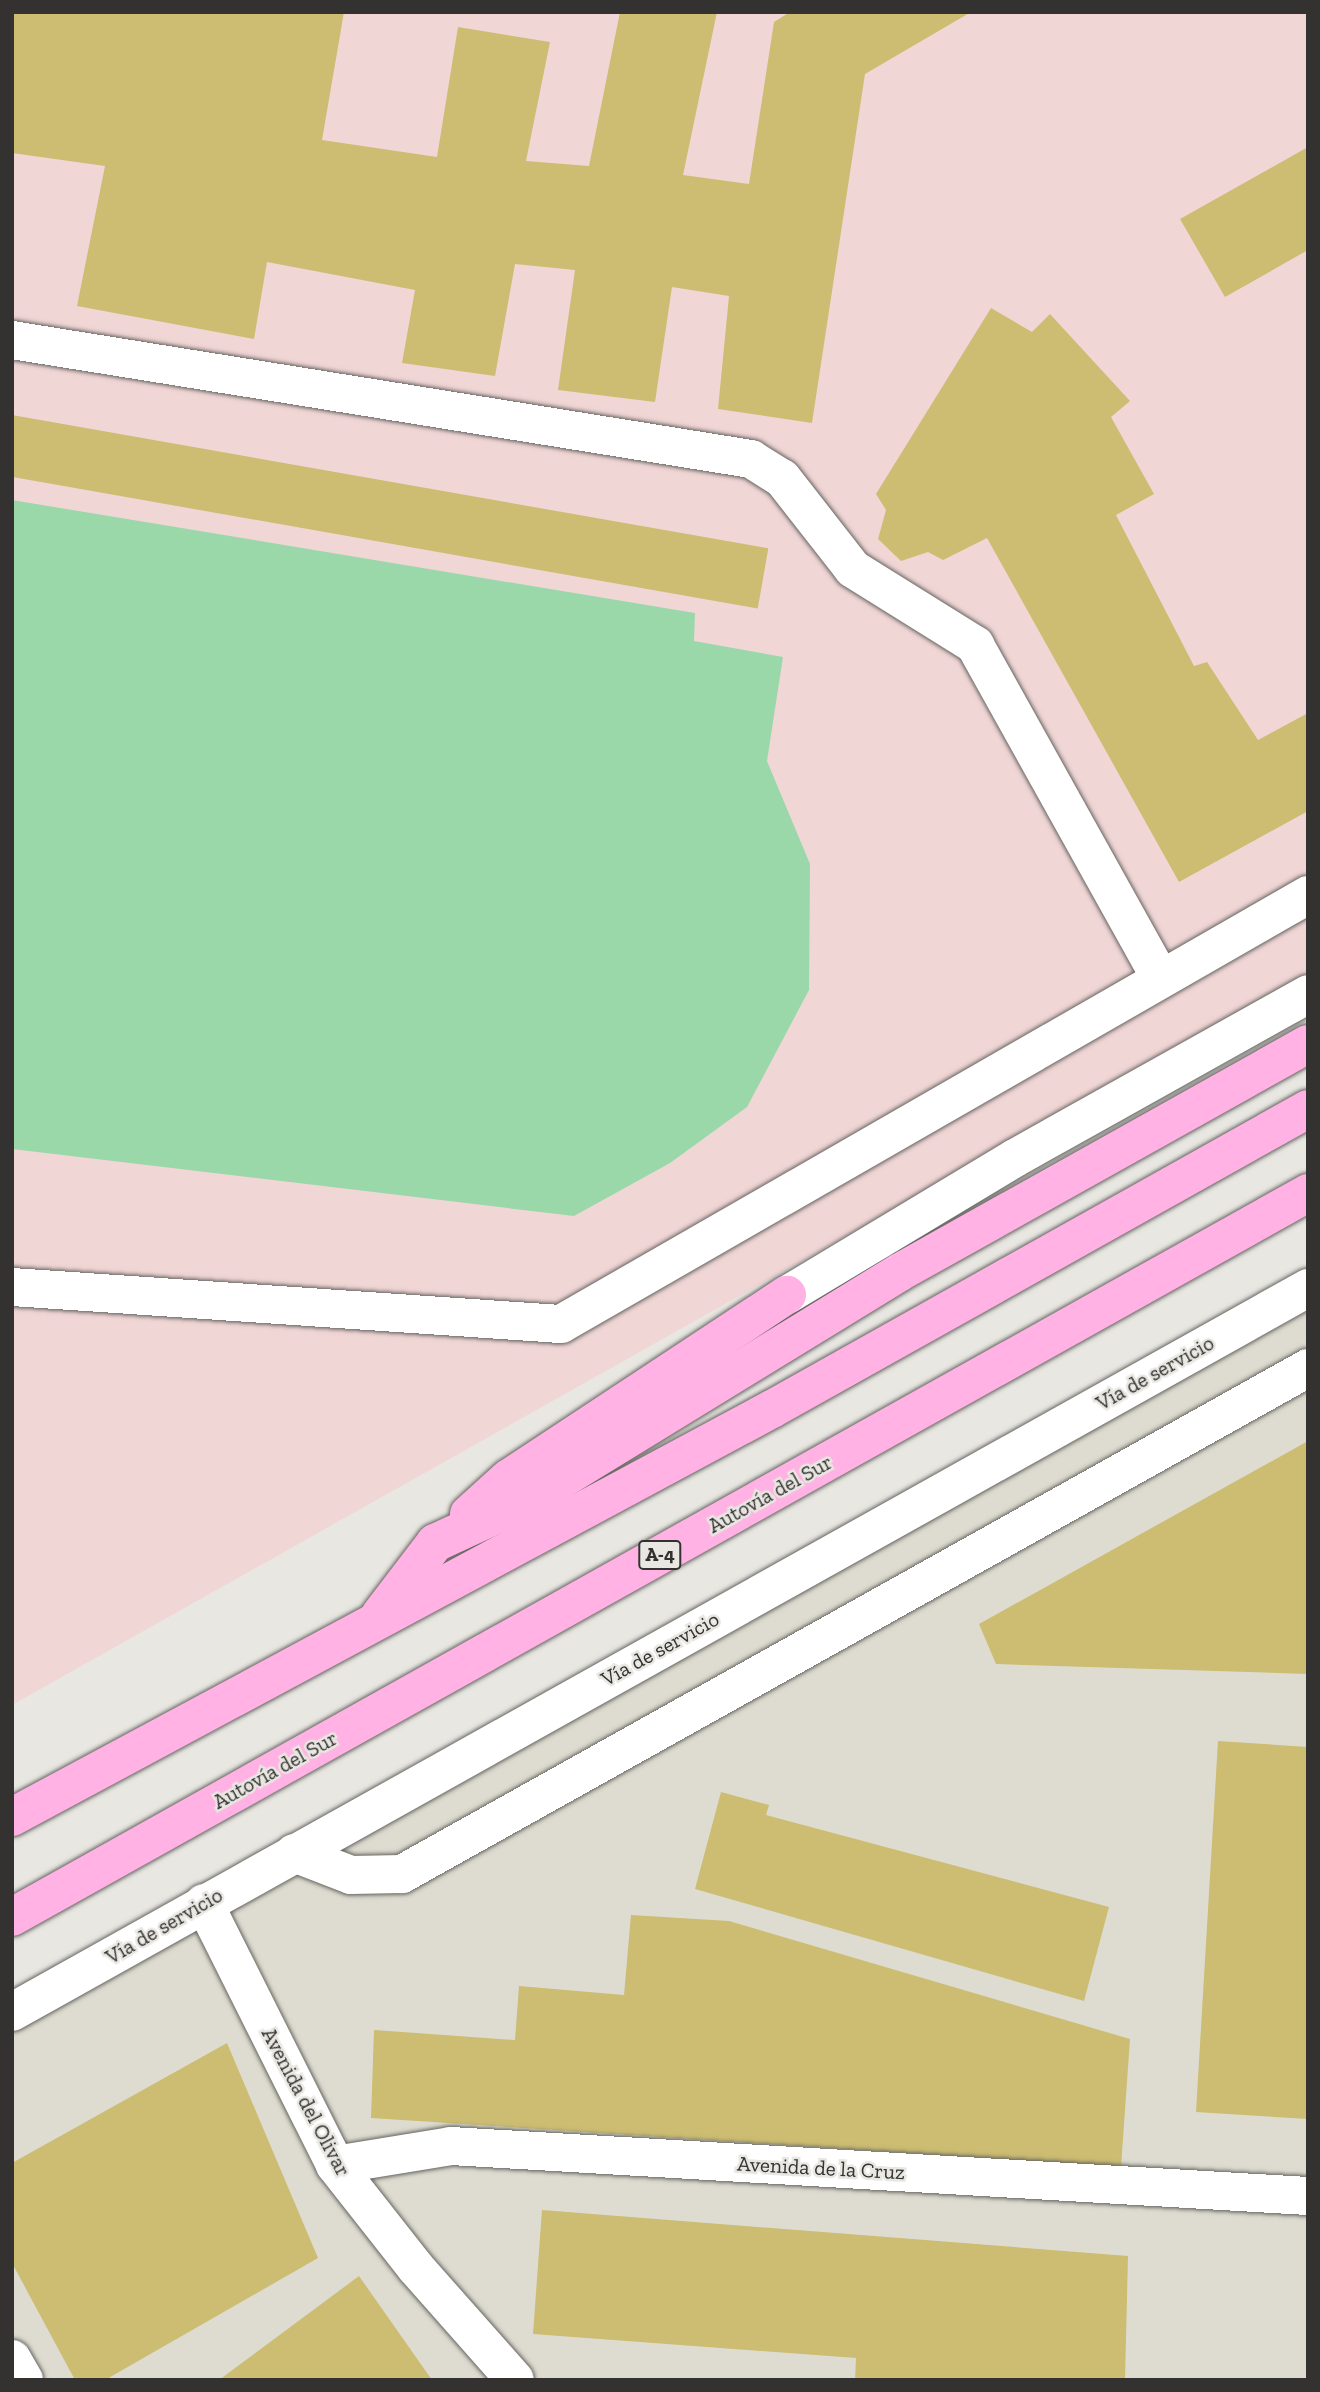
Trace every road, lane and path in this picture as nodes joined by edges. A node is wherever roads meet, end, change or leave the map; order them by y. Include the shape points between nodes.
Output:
1 (12, 340) edge
2 (1308, 895) edge
3 (1160, 978) junction
4 (1308, 994) edge
5 (1308, 1044) edge
6 (1308, 1110) edge
7 (1308, 1193) edge
8 (12, 1287) edge
9 (1308, 1288) edge
10 (787, 1295) joint
11 (1308, 1368) edge
12 (435, 1543) junction
13 (370, 1628) junction
14 (12, 1817) edge
15 (294, 1853) junction
16 (204, 1903) junction
17 (12, 1917) edge
18 (12, 2012) edge
19 (335, 2165) junction
20 (1308, 2196) edge
21 (12, 2359) edge
22 (24, 2380) edge
23 (515, 2380) edge

1 - 3 street via 751,459 782,478 853,569 975,645
2 - 3 street
3 - 8 street via 561,1324
4 - 10 street via 1015,1158
5 - 12 highway via 900,1272 528,1500
6 - 13 highway
7 - 17 highway, Autovía del Sur / A-4
9 - 15 street, Vía de servicio
10 - 12 highway via 509,1478
11 - 15 street via 402,1874 351,1875
12 - 13 highway
13 - 14 highway
15 - 16 street, Vía de servicio
16 - 18 street, Vía de servicio
16 - 19 street, Avenida del Olivar
19 - 20 street, Avenida de la Cruz via 451,2146
19 - 23 street, Avenida del Olivar via 416,2268
21 - 22 street

